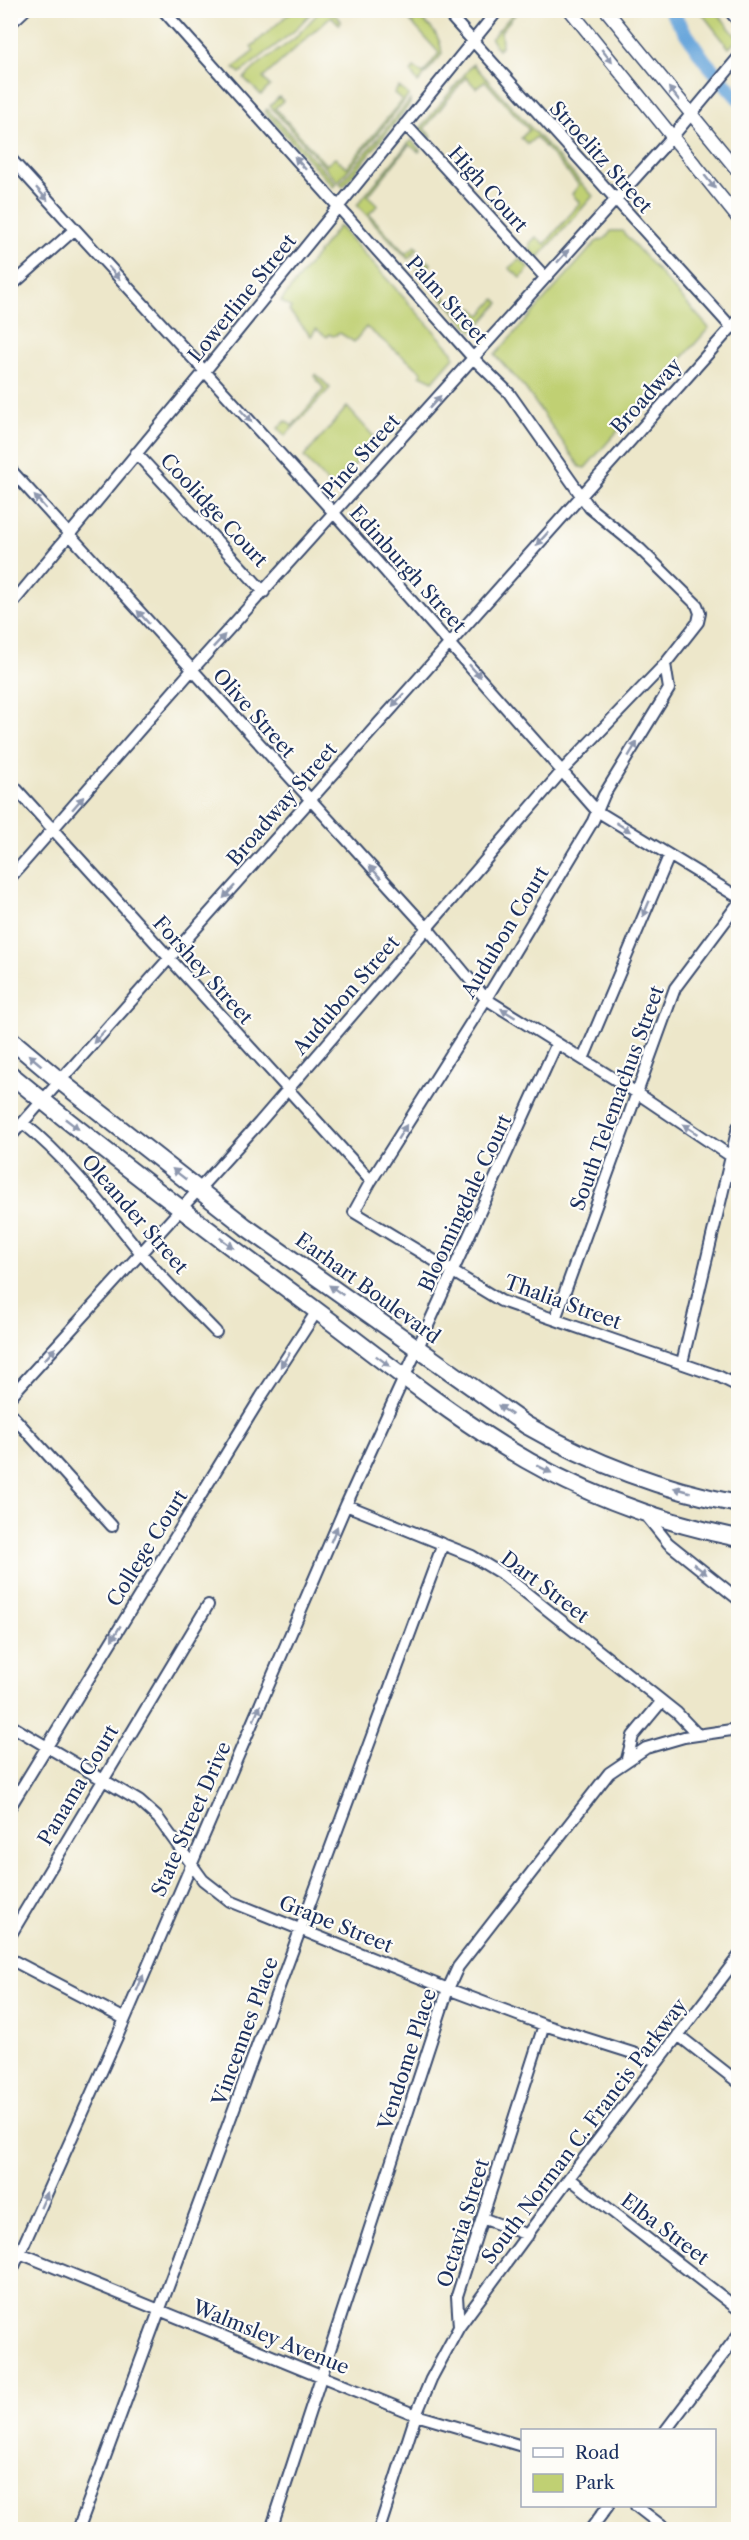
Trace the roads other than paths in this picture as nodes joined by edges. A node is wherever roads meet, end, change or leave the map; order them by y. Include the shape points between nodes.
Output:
1 (25, 10) edge
2 (163, 10) edge
3 (445, 10) edge
4 (498, 10) edge
5 (570, 10) edge
6 (606, 10) edge
7 (729, 10) edge
8 (738, 21) edge
9 (10, 24) edge
10 (472, 42) junction
11 (738, 59) edge
12 (691, 115) junction
13 (405, 124) junction
14 (673, 136) junction
15 (10, 158) edge
16 (738, 171) edge
17 (615, 199) junction
18 (339, 206) junction
19 (738, 218) edge
20 (74, 230) junction
21 (544, 277) junction
22 (10, 287) edge
23 (735, 324) edge
24 (474, 358) junction
25 (205, 371) junction
26 (136, 453) junction
27 (10, 469) edge
28 (581, 495) junction
29 (334, 513) junction
30 (69, 534) junction
31 (264, 592) junction
32 (10, 606) edge
33 (700, 613) joint
34 (449, 643) junction
35 (665, 664) junction
36 (192, 670) junction
37 (562, 770) junction
38 (10, 782) edge
39 (309, 800) junction
40 (597, 811) junction
41 (55, 829) junction
42 (669, 856) junction
43 (10, 878) edge
44 (738, 897) edge
45 (738, 904) edge
46 (428, 929) junction
47 (169, 960) junction
48 (486, 999) junction
49 (10, 1039) edge
50 (558, 1043) junction
51 (583, 1059) junction
52 (10, 1074) edge
53 (60, 1081) junction
54 (287, 1089) junction
55 (637, 1093) junction
56 (42, 1100) junction
57 (23, 1122) junction
58 (738, 1127) edge
59 (10, 1137) edge
60 (735, 1159) edge
61 (371, 1181) junction
62 (198, 1190) junction
63 (180, 1209) junction
64 (354, 1212) joint
65 (142, 1254) junction
66 (452, 1272) junction
67 (317, 1311) junction
68 (555, 1319) junction
69 (216, 1332) dead end
70 (417, 1349) junction
71 (682, 1363) junction
72 (404, 1377) junction
73 (738, 1386) edge
74 (10, 1397) edge
75 (10, 1413) edge
76 (738, 1504) edge
77 (346, 1505) junction
78 (644, 1513) junction
79 (112, 1526) dead end
80 (738, 1538) edge
81 (444, 1544) junction
82 (738, 1599) edge
83 (208, 1605) dead end
84 (662, 1701) junction
85 (10, 1725) edge
86 (738, 1729) edge
87 (698, 1735) junction
88 (46, 1748) junction
89 (627, 1759) junction
90 (101, 1780) junction
91 (10, 1807) edge
92 (192, 1863) junction
93 (301, 1930) junction
94 (10, 1936) edge
95 (738, 1957) edge
96 (10, 1959) edge
97 (448, 1989) junction
98 (125, 2019) junction
99 (544, 2025) junction
100 (678, 2035) junction
101 (658, 2061) junction
102 (738, 2082) edge
103 (569, 2178) junction
104 (482, 2218) junction
105 (528, 2235) junction
106 (15, 2251) edge
107 (10, 2275) edge
108 (738, 2308) edge
109 (160, 2312) junction
110 (459, 2327) junction
111 (738, 2335) edge
112 (322, 2378) junction
113 (416, 2415) junction
114 (667, 2429) edge
115 (521, 2446) edge
116 (606, 2507) edge
117 (639, 2507) edge
118 (78, 2529) edge
119 (272, 2529) edge
120 (379, 2529) edge
121 (590, 2529) edge
122 (667, 2529) edge

1 - 9 street
18 -> 2 street, Palm Street
3 - 10 street, Stroelitz Street
4 - 10 street, Lowerline Street
5 -> 14 street
12 -> 6 street
7 - 8 street
10 - 13 street, Lowerline Street
10 - 17 street, Stroelitz Street
11 - 12 street, Pine Street
12 - 14 street, Pine Street
12 - 16 street
13 - 18 street, Lowerline Street
13 - 21 street, High Court
14 - 17 street, Pine Street
14 -> 19 street
15 -> 20 street, Edinburgh Street
21 -> 17 street, Pine Street
17 - 23 street, Stroelitz Street
18 - 24 street, Palm Street
18 - 25 street, Lowerline Street
20 - 22 street
20 -> 25 street, Edinburgh Street
21 - 24 street, Pine Street
23 - 28 street, Broadway
24 - 28 street, Palm Street via 509,393
29 -> 24 street, Pine Street
25 - 26 street, Lowerline Street
25 -> 29 street, Edinburgh Street
26 - 30 street, Lowerline Street
26 - 31 street, Coolidge Court
30 -> 27 street, Olive Street
28 - 33 street, Palm Street via 590,508 640,549 697,605
28 -> 34 street, Broadway Street
29 - 31 street, Pine Street
29 - 34 street, Edinburgh Street
30 - 32 street, Lowerline Street
36 -> 30 street, Olive Street
36 -> 31 street, Pine Street
33 - 35 street, Audubon Street via 698,622
34 -> 37 street, Edinburgh Street
34 -> 39 street, Broadway Street
35 - 37 street, Audubon Street
40 -> 35 street, Audubon Court via 669,689
36 - 39 street, Olive Street
41 -> 36 street, Pine Street
37 - 40 street, Edinburgh Street
37 - 46 street, Audubon Street
38 - 41 street, Forshey Street
46 -> 39 street, Olive Street
39 -> 47 street, Broadway Street
40 -> 42 street, Edinburgh Street
40 - 48 street, Audubon Court
41 - 43 street, Pine Street
41 - 47 street, Forshey Street
42 - 44 street, Edinburgh Street
42 -> 51 street
45 - 55 street, South Telemachus Street via 675,988
46 - 48 street, Olive Street
46 - 54 street, Audubon Street
47 -> 53 street, Broadway Street
47 - 54 street, Forshey Street
50 -> 48 street, Olive Street
61 -> 48 street, Audubon Court
53 -> 49 main road, Earhart Boulevard
50 - 51 street, Olive Street
50 - 66 street, Bloomingdale Court
51 - 55 street, Olive Street
52 - 56 main road
53 - 56 street, Broadway Street
62 -> 53 main road, Earhart Boulevard
54 - 61 street, Forshey Street
54 - 62 street, Audubon Street
60 -> 55 street, Olive Street
55 - 68 street, South Telemachus Street
56 - 57 street, Broadway Street
56 -> 63 main road
57 - 59 street, Broadway Street
57 - 65 street, Oleander Street via 73,1170
58 - 60 street
60 - 71 street
61 - 64 street, Audubon Court
62 - 63 street, Audubon Street
70 -> 62 main road, Earhart Boulevard
63 - 65 street, Audubon Street
63 -> 67 main road
64 - 66 street, Thalia Street
65 - 69 street, Oleander Street
74 -> 65 street, Audubon Street
66 - 68 street, Thalia Street via 501,1301
66 - 70 street, Bloomingdale Court
67 -> 72 main road
67 -> 88 street, College Court
68 - 71 street, Thalia Street
70 - 72 street, Bloomingdale Court
76 -> 70 main road, Earhart Boulevard via 648,1480 559,1444
71 - 73 street, Thalia Street
72 - 77 street, State Street Drive
72 -> 78 main road via 505,1447 580,1487
75 - 79 street
77 - 81 street, Dart Street
92 -> 77 street, State Street Drive
78 - 80 main road
78 -> 82 street via 668,1543
81 - 84 street, Dart Street via 505,1576
81 - 93 street, Vincennes Place
83 - 90 street, Panama Court
84 - 87 street, Dart Street
84 - 89 street via 633,1736
85 - 88 street, Grape Street
86 - 87 street, Vendome Place
87 - 89 street, Vendome Place via 646,1748
88 - 90 street, Grape Street
88 - 91 street, College Court
89 - 97 street, Vendome Place via 609,1773 558,1837 458,1967
90 - 92 street, Grape Street via 139,1801 158,1818
90 - 94 street, Panama Court
92 - 93 street, Grape Street via 203,1880 230,1901
98 -> 92 street, State Street Drive
93 - 97 street, Grape Street
93 - 109 street, Vincennes Place
95 - 100 street, South Norman C. Francis Parkway
96 - 98 street
97 - 99 street, Grape Street
97 - 112 street, Vendome Place
106 -> 98 street, State Street Drive
99 - 101 street, Grape Street
99 - 104 street, Octavia Street
100 - 101 street, South Norman C. Francis Parkway
100 - 102 street
101 - 103 street, South Norman C. Francis Parkway
103 - 105 street, South Norman C. Francis Parkway
103 - 108 street, Elba Street
104 - 105 street
104 - 110 street, Octavia Street via 458,2296
105 - 110 street, South Norman C. Francis Parkway
106 - 107 street, State Street Drive
106 - 109 street, Walmsley Avenue
109 - 112 street, Walmsley Avenue
109 - 118 street, Vincennes Place
110 - 113 street
111 - 114 street
112 - 113 street, Walmsley Avenue
112 - 119 street, Vendome Place
113 - 115 street, Walmsley Avenue
113 - 120 street
116 - 121 street
117 - 122 street

